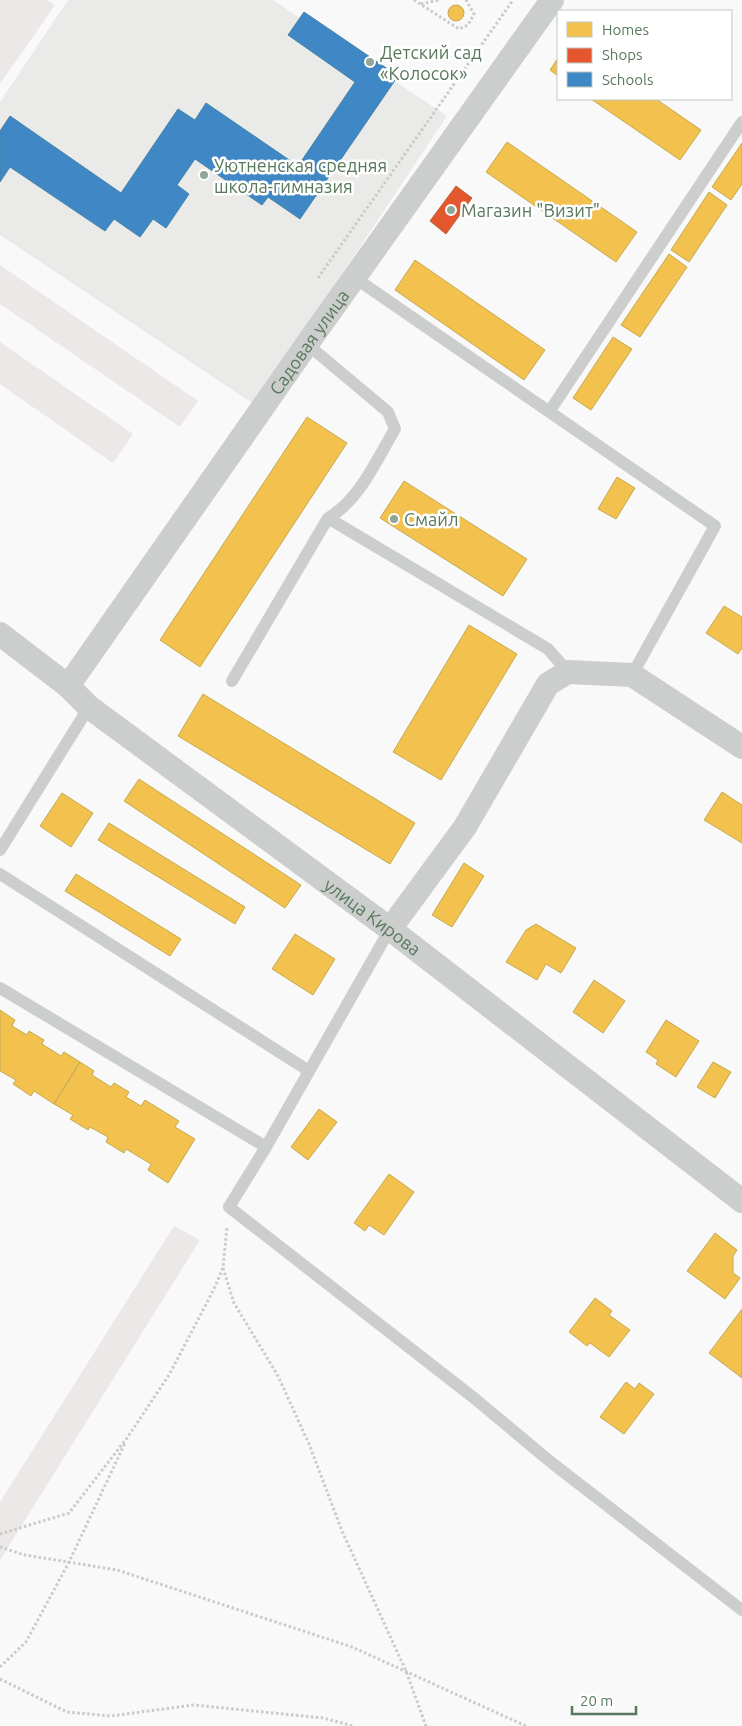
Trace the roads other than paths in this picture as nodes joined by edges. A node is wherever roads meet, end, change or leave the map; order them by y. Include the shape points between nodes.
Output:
1 (552, 0) edge
2 (742, 122) edge
3 (355, 278) junction
4 (307, 344) junction
5 (549, 412) junction
6 (328, 518) junction
7 (0, 634) edge
8 (568, 672) junction
9 (632, 675) junction
10 (232, 681) dead end
11 (68, 686) junction
12 (89, 707) junction
13 (742, 747) edge
14 (0, 850) edge
15 (0, 874) edge
16 (390, 929) junction
17 (0, 988) edge
18 (309, 1071) junction
19 (266, 1147) junction
20 (742, 1201) edge
21 (742, 1610) edge

1 - 3 street, Садовая улица
2 - 5 lane
3 - 4 street, Садовая улица
3 - 5 lane
4 - 6 lane via 388,412 395,429 342,510
4 - 11 street, Садовая улица
5 - 9 lane via 715,526
6 - 8 lane via 548,649
6 - 10 lane
7 - 11 street, улица Кирова
8 - 9 street
8 - 16 street via 548,684 465,827
9 - 13 street
11 - 12 street, улица Кирова
12 - 14 lane
12 - 16 street, улица Кирова
15 - 18 lane
16 - 18 lane
16 - 20 street, улица Кирова
17 - 19 lane
18 - 19 lane
19 - 21 lane via 229,1207

